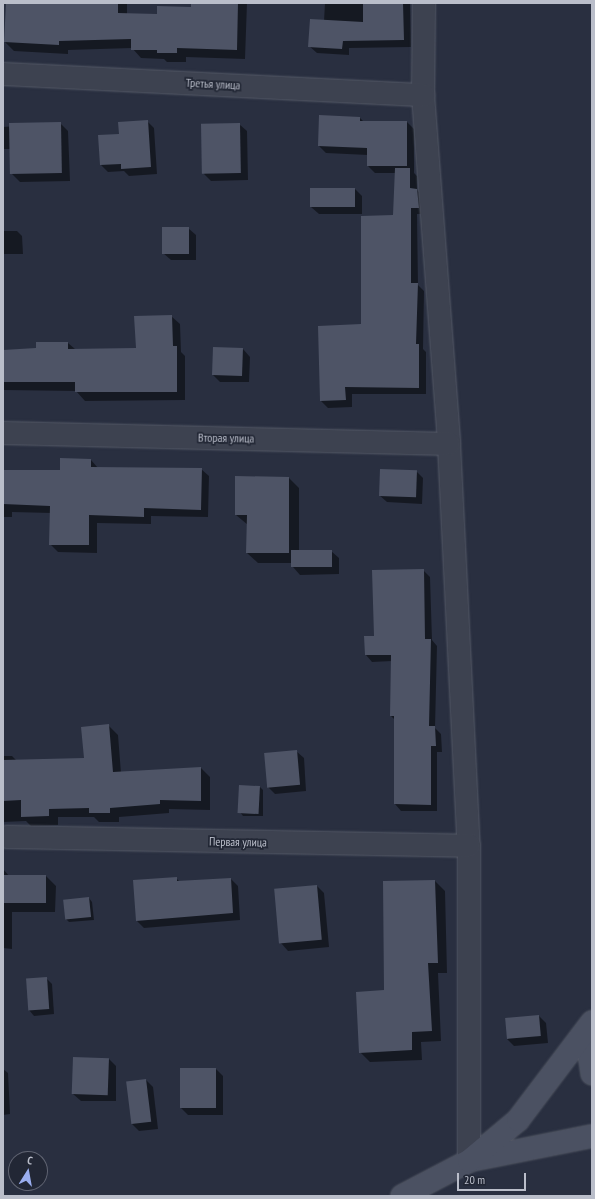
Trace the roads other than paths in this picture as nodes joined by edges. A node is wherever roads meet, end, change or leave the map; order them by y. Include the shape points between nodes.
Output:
1 (424, 3) edge
2 (3, 74) edge
3 (423, 95) junction
4 (3, 433) edge
5 (449, 444) junction
6 (7, 837) dead end
7 (469, 846) junction
8 (592, 1022) edge
9 (592, 1030) edge
10 (592, 1074) edge
11 (592, 1136) edge
12 (469, 1161) junction
13 (402, 1196) edge

1 - 3 street
2 - 3 street, Третья улица
3 - 5 street
4 - 5 street, Вторая улица
5 - 7 street
6 - 7 street, Первая улица
7 - 12 street
8 - 12 main road via 518,1120
9 - 10 main road via 588,1044
11 - 12 main road
12 - 13 main road

